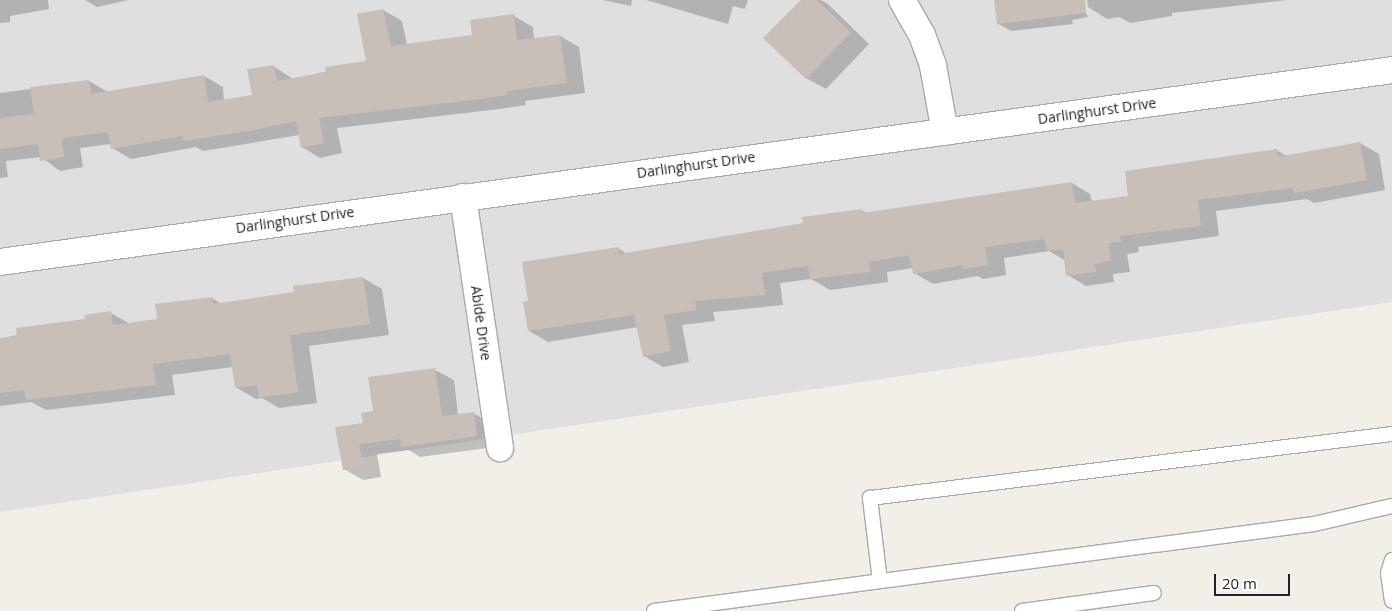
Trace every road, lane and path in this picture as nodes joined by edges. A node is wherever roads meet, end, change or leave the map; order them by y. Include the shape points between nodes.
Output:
1 (902, 0) edge
2 (1392, 70) edge
3 (945, 132) junction
4 (462, 197) junction
5 (0, 262) edge
6 (1392, 434) edge
7 (500, 448) dead end
8 (1392, 506) edge
9 (1392, 560) edge
10 (880, 581) junction
11 (1154, 593) dead end
12 (1392, 601) edge
13 (654, 611) edge
14 (1022, 611) edge

1 - 3 street via 922,36 933,66
2 - 3 street, Darlinghurst Drive
3 - 4 street, Darlinghurst Drive
4 - 5 street, Darlinghurst Drive
4 - 7 street, Abide Drive
6 - 10 lane via 870,498
8 - 10 lane via 1314,524
9 - 12 lane via 1388,574
10 - 13 lane
11 - 14 lane

